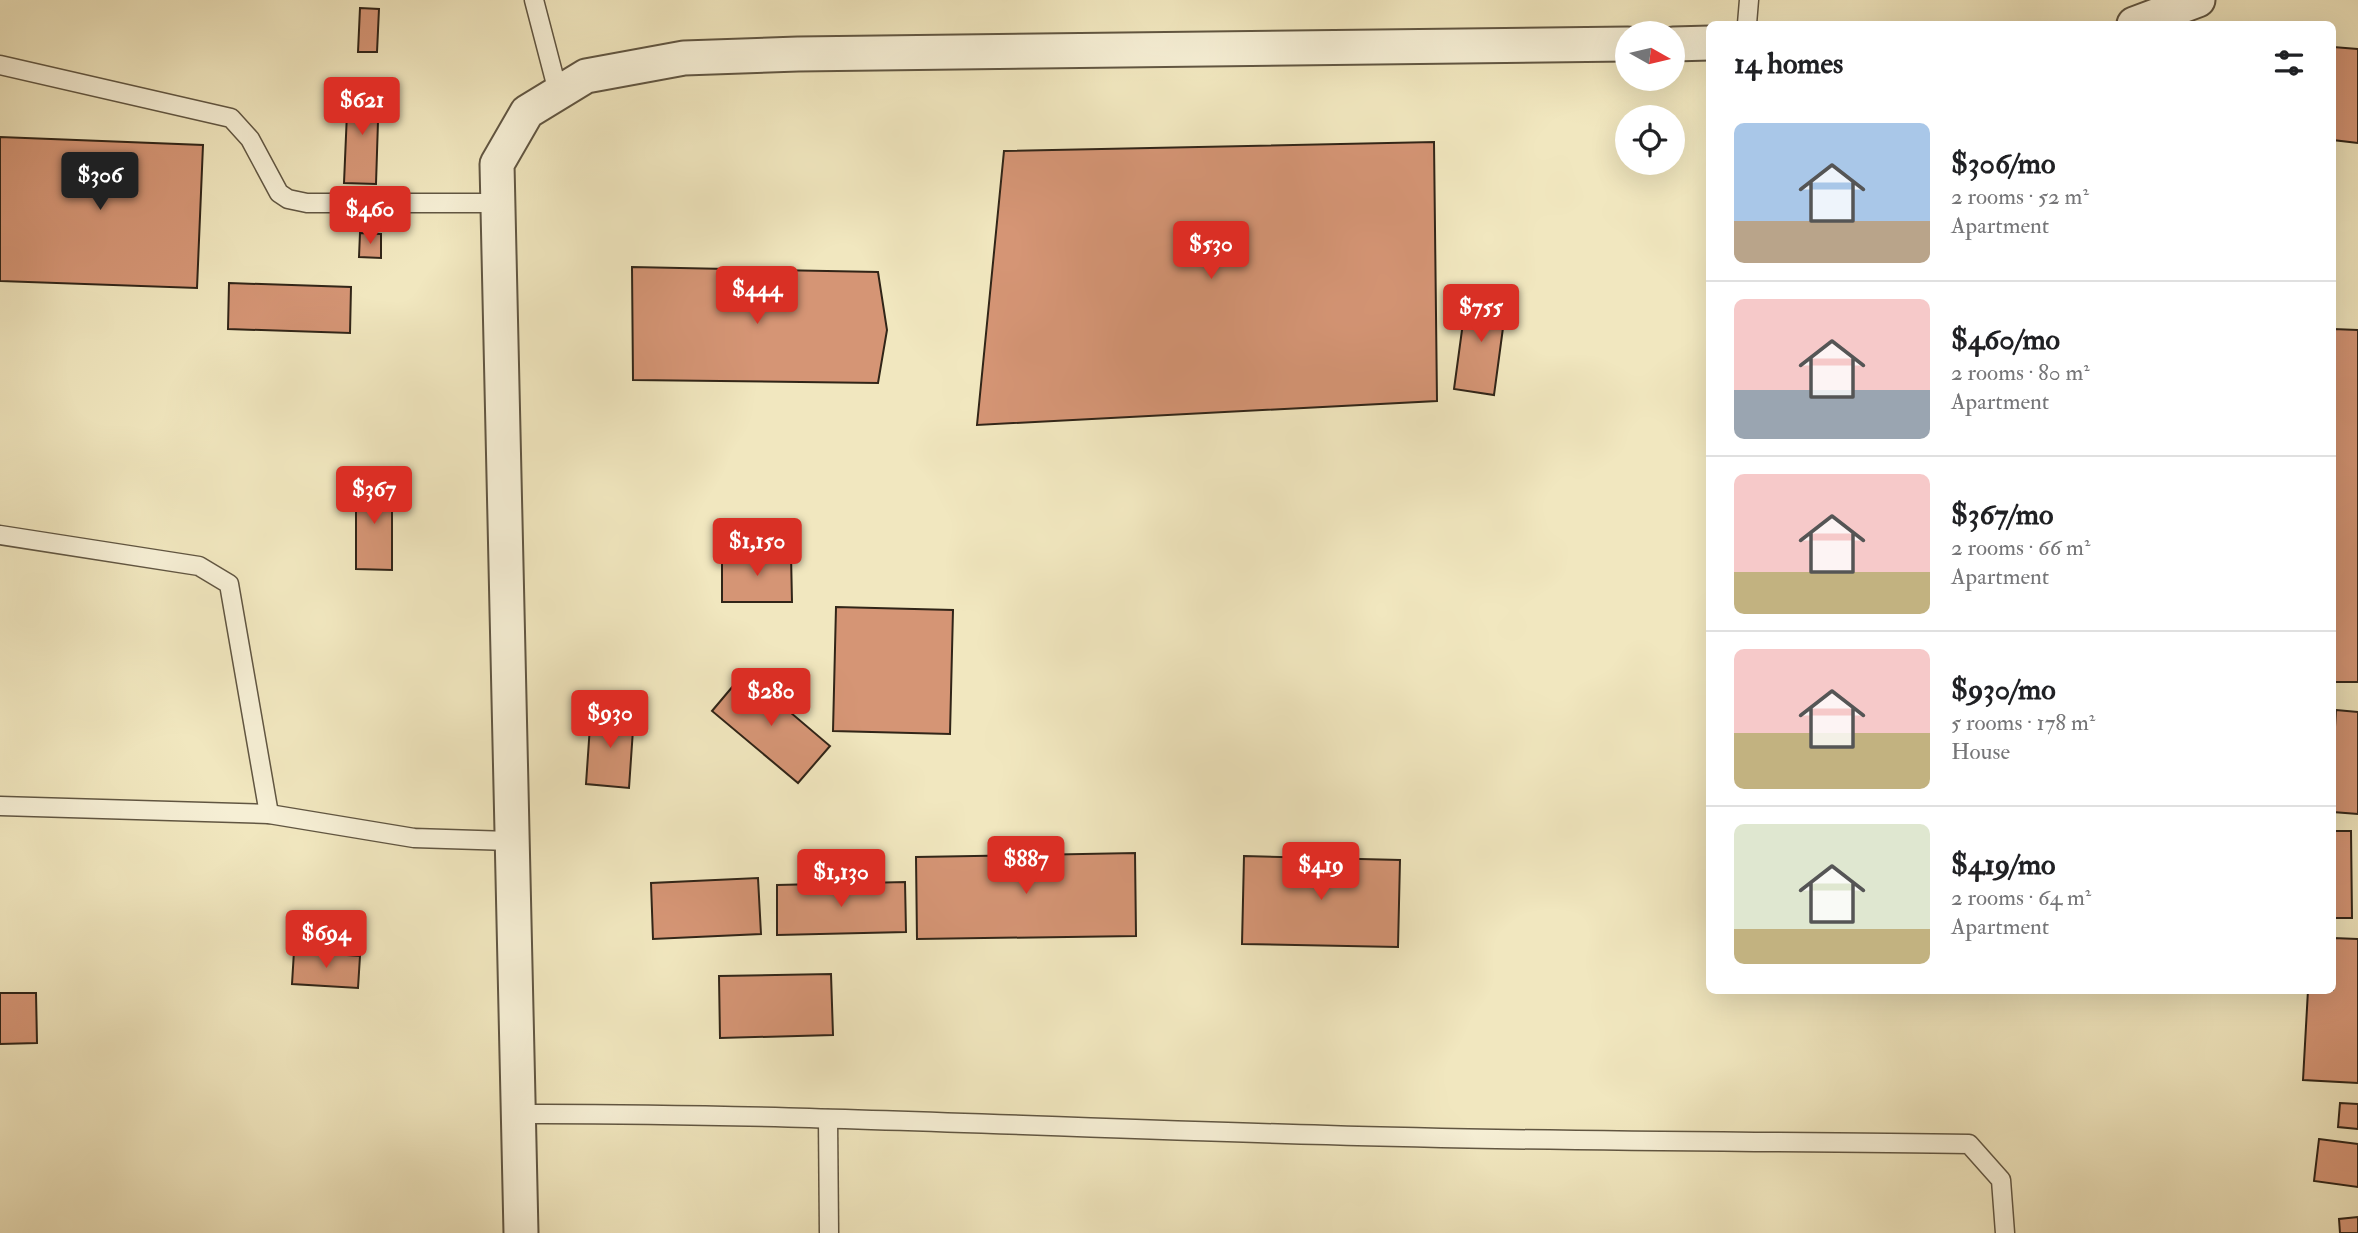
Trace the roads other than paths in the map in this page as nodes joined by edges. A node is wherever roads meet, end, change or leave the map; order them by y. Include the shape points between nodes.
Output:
1 (534, 0) edge
2 (1749, 0) edge
3 (2198, 0) edge
4 (1747, 21) edge
5 (2142, 21) edge
6 (1706, 43) edge
7 (1615, 44) edge
8 (1685, 44) edge
9 (0, 65) edge
10 (558, 92) junction
11 (498, 203) junction
12 (0, 534) edge
13 (0, 806) edge
14 (269, 814) junction
15 (512, 841) junction
16 (518, 1114) junction
17 (828, 1119) junction
18 (521, 1233) edge
19 (830, 1233) edge
20 (2005, 1233) edge

1 - 10 lane
2 - 4 lane
3 - 5 street
6 - 8 street
7 - 10 street via 684,58 586,76
9 - 11 lane via 231,118 250,139 279,193 288,199 307,203
10 - 11 street via 527,112 497,164
11 - 15 street
12 - 14 lane via 199,566 229,584
13 - 14 lane
14 - 15 lane via 414,838
15 - 16 street
16 - 17 lane
16 - 18 street
17 - 19 lane
17 - 20 lane via 1332,1136 1969,1144 2001,1180

